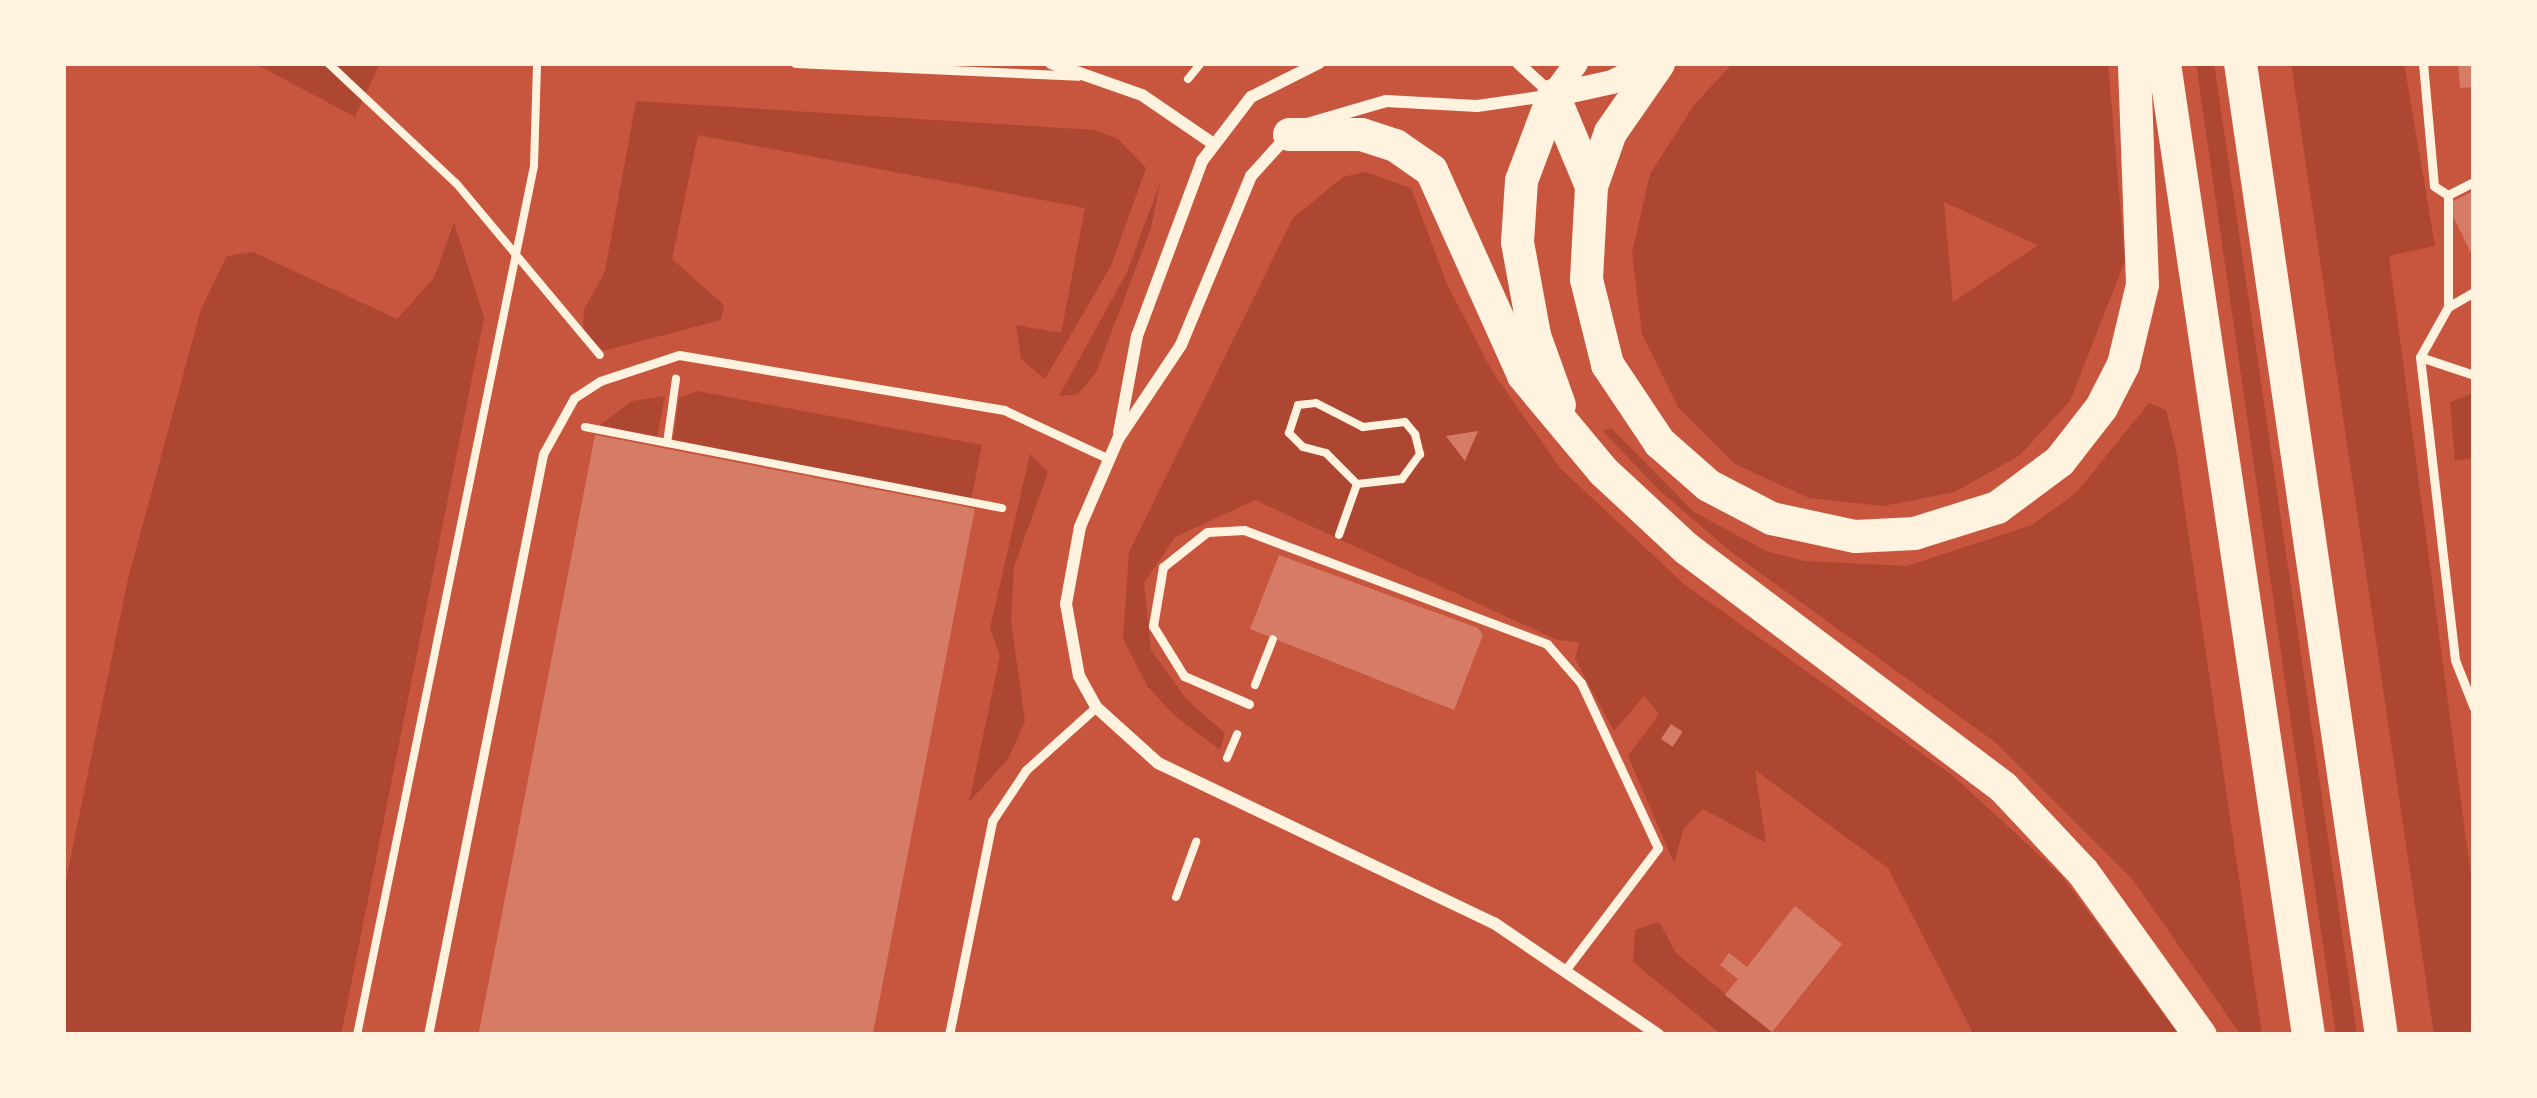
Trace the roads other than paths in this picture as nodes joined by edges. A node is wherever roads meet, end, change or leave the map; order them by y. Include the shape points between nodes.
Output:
1 (795, 63) edge
2 (1052, 63) edge
3 (1319, 63) edge
4 (1518, 63) edge
5 (1576, 63) edge
6 (1654, 63) edge
7 (2134, 63) edge
8 (2164, 63) edge
9 (2240, 63) edge
10 (2423, 63) edge
11 (1078, 76) junction
12 (1552, 95) junction
13 (1289, 134) junction
14 (1212, 143) junction
15 (2474, 182) edge
16 (1591, 186) junction
17 (2448, 195) junction
18 (2474, 292) edge
19 (2448, 307) junction
20 (2420, 357) junction
21 (2474, 375) edge
22 (1567, 426) junction
23 (1118, 439) junction
24 (1109, 459) junction
25 (1251, 698) road end
26 (1096, 707) junction
27 (2474, 708) edge
28 (1567, 968) junction
29 (428, 1035) edge
30 (949, 1035) edge
31 (1659, 1035) edge
32 (2200, 1035) edge
33 (2308, 1035) edge
34 (2381, 1035) edge

1 - 11 lane
2 - 11 street
3 - 14 street via 1251,97
4 - 12 street
5 - 12 main road
6 - 12 main road
6 - 16 highway via 1610,132
7 - 16 highway via 2144,254 2122,364 2059,461 1996,507 1929,530 1855,536 1771,518 1708,485 1660,442 1607,364 1593,322 1585,255
8 - 33 highway
9 - 34 highway
10 - 17 lane via 2434,186
11 - 14 street via 1142,95
12 - 13 street via 1477,106 1364,104
12 - 16 highway
12 - 22 highway via 1521,180 1517,242 1534,334
13 - 22 highway via 1361,134 1431,170 1505,344
13 - 23 street via 1251,176 1181,345
14 - 23 street via 1137,336
15 - 17 lane
17 - 19 lane
18 - 19 lane
19 - 20 lane
20 - 21 lane
20 - 27 lane via 2456,660
22 - 32 highway via 1686,548 1961,750 2045,827
23 - 24 street
24 - 26 street via 1073,545 1067,584 1072,652
24 - 29 lane via 1004,410 679,355 574,398 543,454
25 - 28 lane via 1184,676 1153,626 1152,595 1163,566 1207,532 1244,530 1547,644 1581,683 1658,848
26 - 28 street via 1135,745 1212,794 1365,859
26 - 30 lane via 999,804
28 - 31 street

